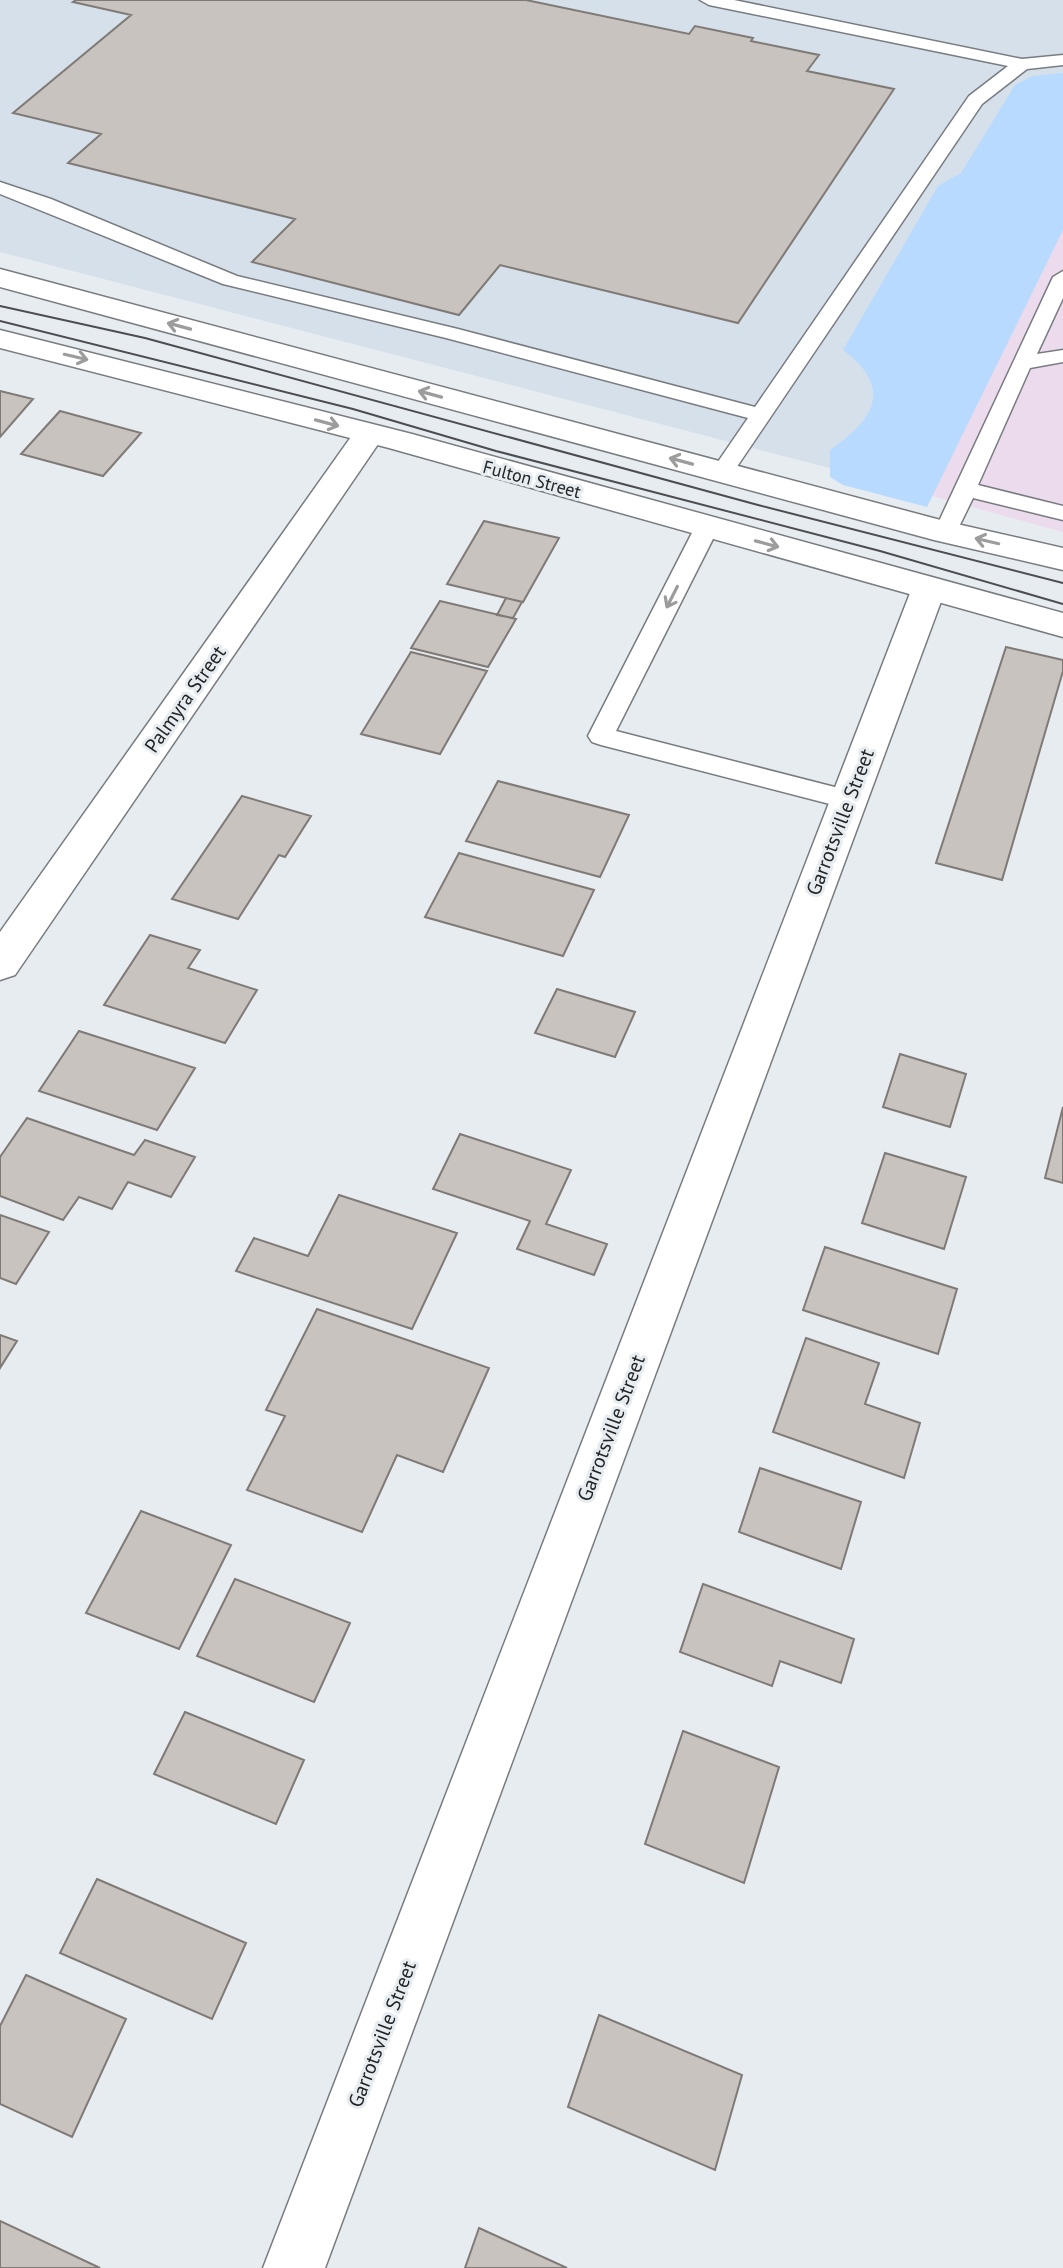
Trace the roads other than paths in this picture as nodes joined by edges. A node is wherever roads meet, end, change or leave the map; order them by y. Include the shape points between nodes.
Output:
1 (709, 0) edge
2 (1063, 60) edge
3 (1022, 64) junction
4 (0, 188) edge
5 (1063, 277) edge
6 (0, 278) edge
7 (0, 339) edge
8 (1063, 356) edge
9 (1022, 363) junction
10 (760, 415) junction
11 (369, 434) junction
12 (722, 472) junction
13 (965, 489) junction
14 (1063, 513) edge
15 (707, 527) junction
16 (946, 532) junction
17 (1063, 559) edge
18 (929, 588) junction
19 (1063, 625) edge
20 (849, 800) junction
21 (0, 964) edge
22 (294, 2268) edge

1 - 3 lane
2 - 3 lane
3 - 10 lane via 975,100
4 - 10 lane via 230,280
5 - 9 lane
12 -> 6 main road
7 -> 11 main road, Fulton Street
8 - 9 lane
9 - 13 lane
10 - 12 lane
11 - 15 main road, Fulton Street
11 - 21 main road, Palmyra Street
12 - 16 main road
13 - 14 lane
13 - 16 lane
15 -> 18 main road, Fulton Street
15 -> 20 lane via 601,736
17 -> 16 main road
18 - 19 main road, Fulton Street
18 - 20 main road, Garrotsville Street
20 - 22 main road, Garrotsville Street

